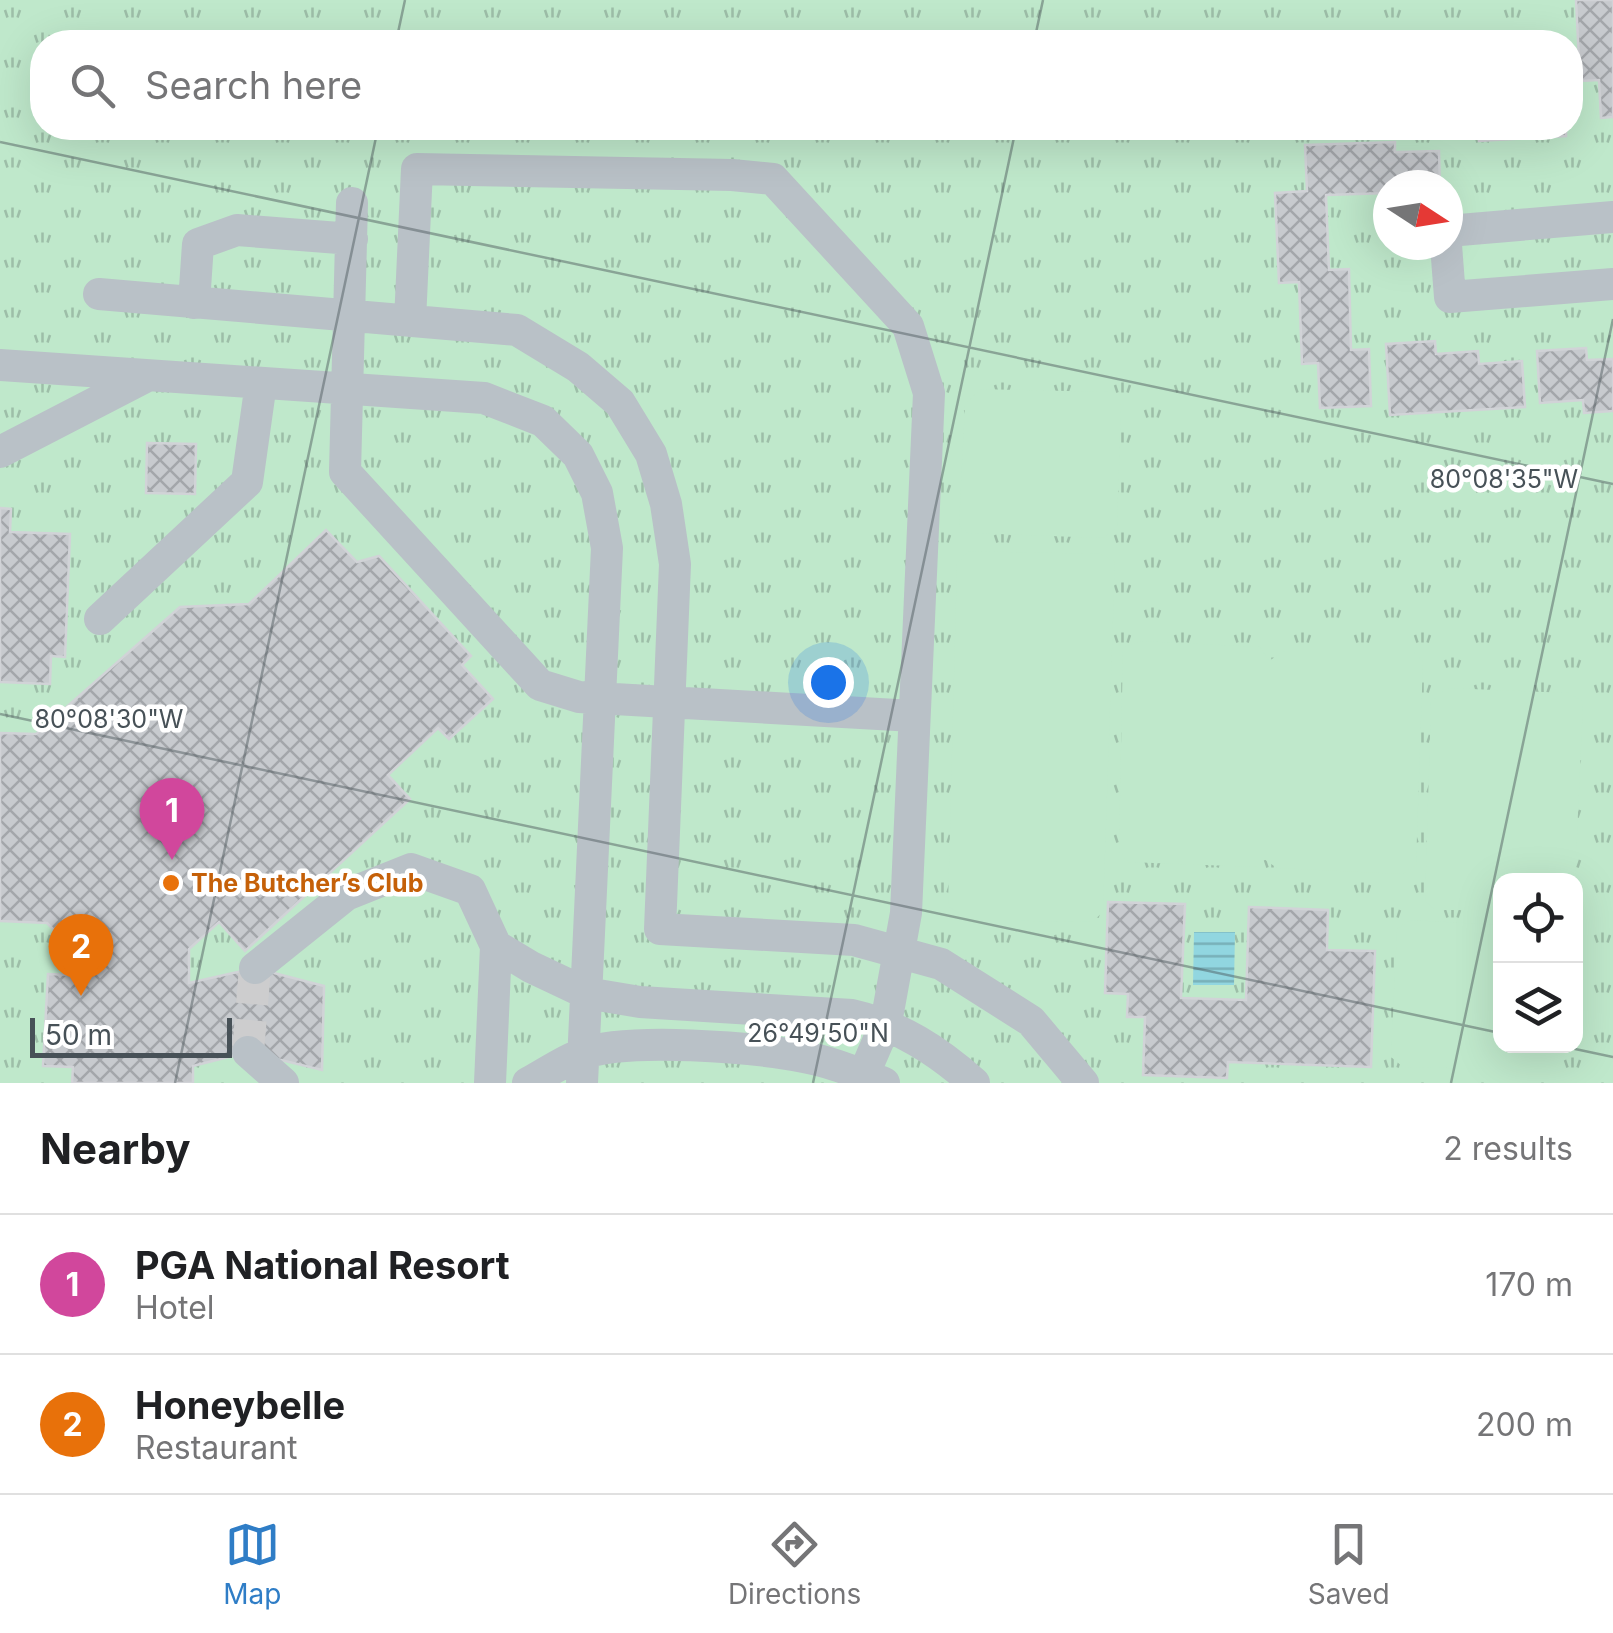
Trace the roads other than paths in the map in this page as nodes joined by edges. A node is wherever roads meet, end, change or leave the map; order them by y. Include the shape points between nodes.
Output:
1 (352, 203) dead end
2 (1613, 217) edge
3 (1463, 230) edge
4 (352, 239) junction
5 (1447, 260) edge
6 (1613, 284) edge
7 (99, 294) dead end
8 (194, 302) junction
9 (349, 315) junction
10 (410, 321) junction
11 (0, 366) edge
12 (148, 376) junction
13 (262, 383) junction
14 (347, 389) junction
15 (0, 452) edge
16 (100, 619) dead end
17 (600, 698) junction
18 (669, 702) junction
19 (914, 716) junction
20 (496, 946) junction
21 (898, 952) junction
22 (255, 968) dead end
23 (586, 993) junction
24 (886, 1023) junction
25 (248, 1052) dead end
26 (583, 1068) edge
27 (869, 1080) edge
28 (283, 1083) edge
29 (490, 1083) edge
30 (528, 1083) edge
31 (974, 1083) edge
32 (1083, 1083) edge

1 - 4 street
2 - 3 street
4 - 8 street via 236,230 198,244
4 - 9 street
5 - 6 street via 1450,297
7 - 8 street
8 - 9 street
9 - 10 street
9 - 14 street
10 - 18 street via 516,330 578,367 620,404 651,454 666,504 675,564
10 - 19 street via 417,169 773,179 908,326 929,393
11 - 12 street
12 - 13 street
12 - 15 street
13 - 14 street
13 - 16 street via 247,482
14 - 17 street via 344,472 540,686
14 - 17 street via 484,398 543,421 578,455 597,493 607,548
17 - 18 street
17 - 23 street
18 - 19 street
18 - 21 street via 660,929 854,940
19 - 21 street via 906,913
20 - 22 street via 470,890 411,869 346,895
20 - 23 street
20 - 29 street
21 - 24 street
21 - 32 street via 941,964 1032,1021
23 - 24 street
23 - 26 street
24 - 27 street
24 - 31 street
25 - 28 street
26 - 27 street via 637,1046 714,1048 804,1056
26 - 30 street

